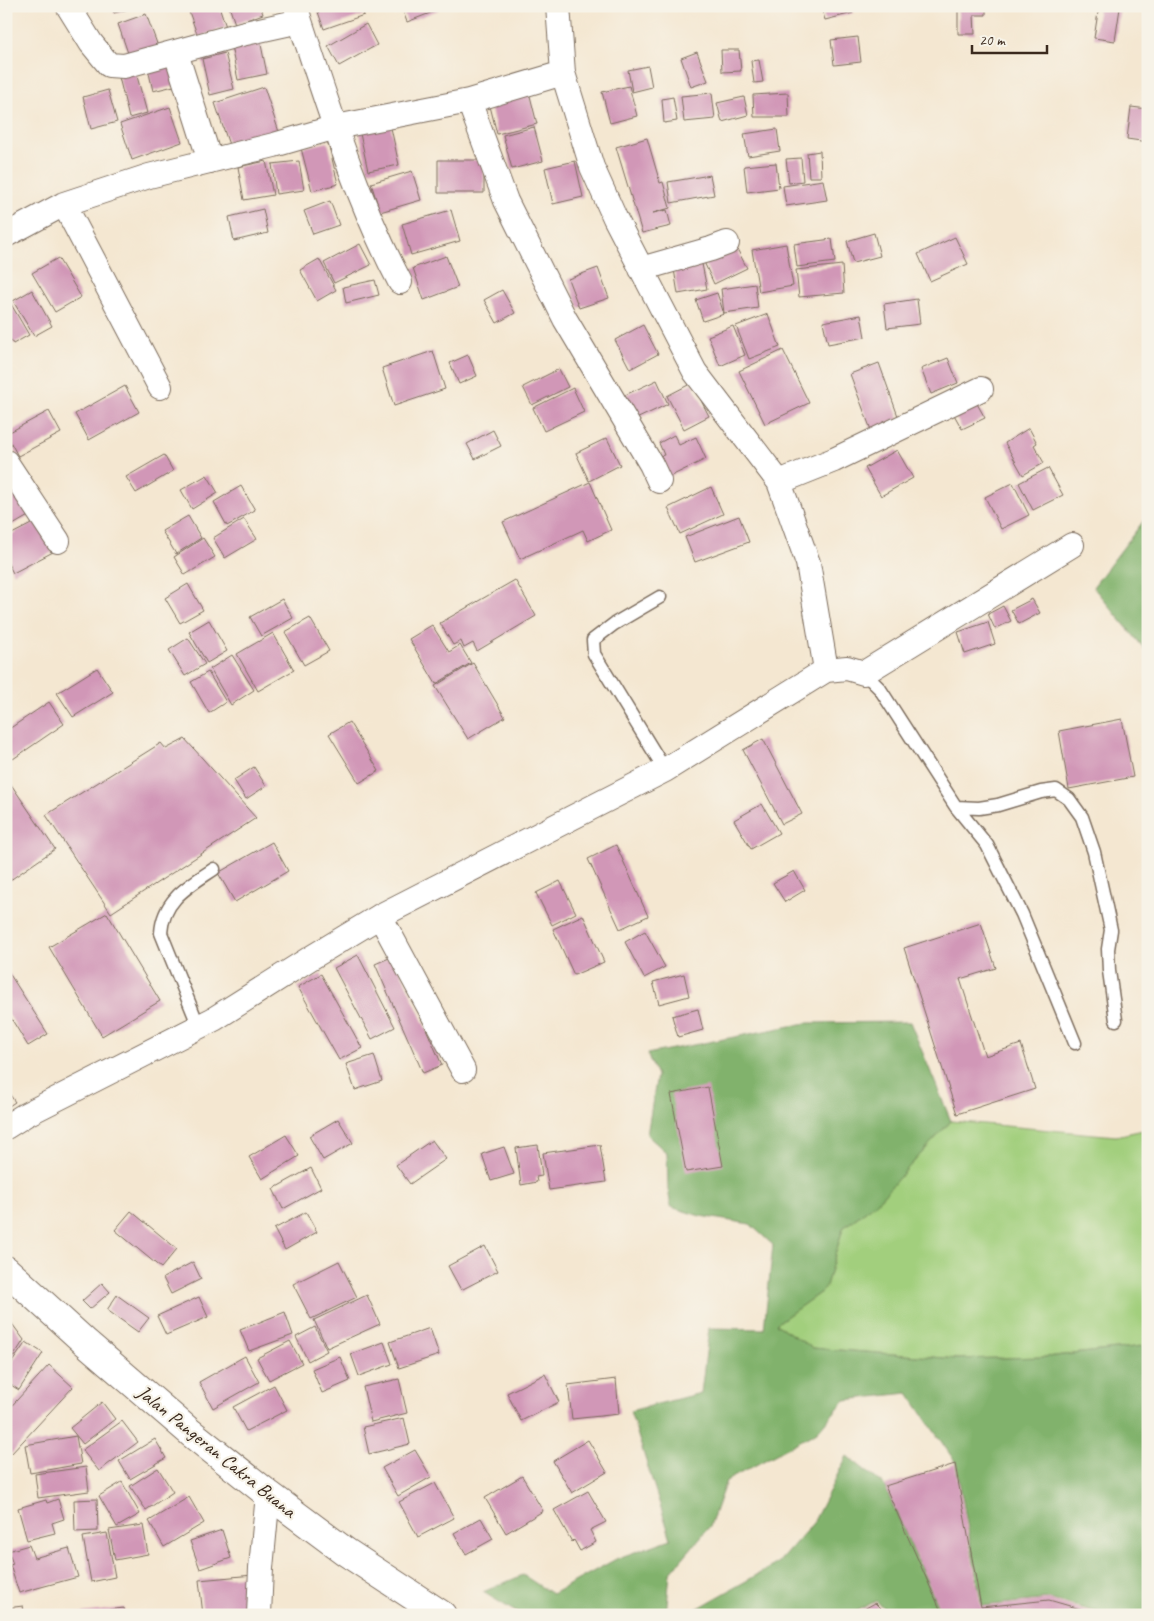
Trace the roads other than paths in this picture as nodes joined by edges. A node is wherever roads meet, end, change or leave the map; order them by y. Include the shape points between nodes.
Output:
1 (68, 6) edge
2 (558, 6) edge
3 (298, 14) edge
4 (176, 53) junction
5 (563, 74) junction
6 (469, 101) junction
7 (336, 127) junction
8 (210, 161) junction
9 (64, 204) junction
10 (6, 235) edge
11 (727, 243) dead end
12 (642, 270) junction
13 (400, 282) dead end
14 (160, 387) dead end
15 (981, 389) dead end
16 (6, 462) edge
17 (659, 481) dead end
18 (779, 482) junction
19 (58, 541) dead end
20 (1072, 545) dead end
21 (660, 597) dead end
22 (826, 670) junction
23 (864, 673) junction
24 (665, 770) junction
25 (956, 807) junction
26 (214, 868) dead end
27 (380, 916) junction
28 (1116, 1020) dead end
29 (199, 1027) junction
30 (1075, 1043) dead end
31 (463, 1070) dead end
32 (6, 1127) edge
33 (6, 1270) edge
34 (268, 1494) junction
35 (259, 1615) edge
36 (442, 1615) edge

1 - 4 street via 109,65 124,66
2 - 5 street
3 - 4 street
3 - 7 street
4 - 8 street
5 - 6 street
5 - 12 street via 592,167
6 - 7 street
6 - 17 street via 510,209 565,319
7 - 8 street
7 - 13 street via 380,242
8 - 9 street via 149,176
9 - 10 street
9 - 14 street
11 - 12 street
12 - 18 street via 695,372
15 - 18 street via 834,460
16 - 19 street
18 - 22 street via 808,563
20 - 23 street
21 - 24 lane via 593,640 594,654
22 - 23 street via 847,668
22 - 24 street
23 - 25 lane via 880,689
24 - 27 street
25 - 28 lane via 998,806 1056,790 1069,799 1082,817 1094,852 1111,930 1109,971
25 - 30 lane via 987,845 1018,906
26 - 29 lane via 176,896 162,919 162,933
27 - 29 street
27 - 31 street
29 - 32 street
33 - 34 main road, Jalan Pangeran Cakra Buana via 92,1348
34 - 35 street
34 - 36 main road, Jalan Pangeran Cakra Buana via 346,1552

